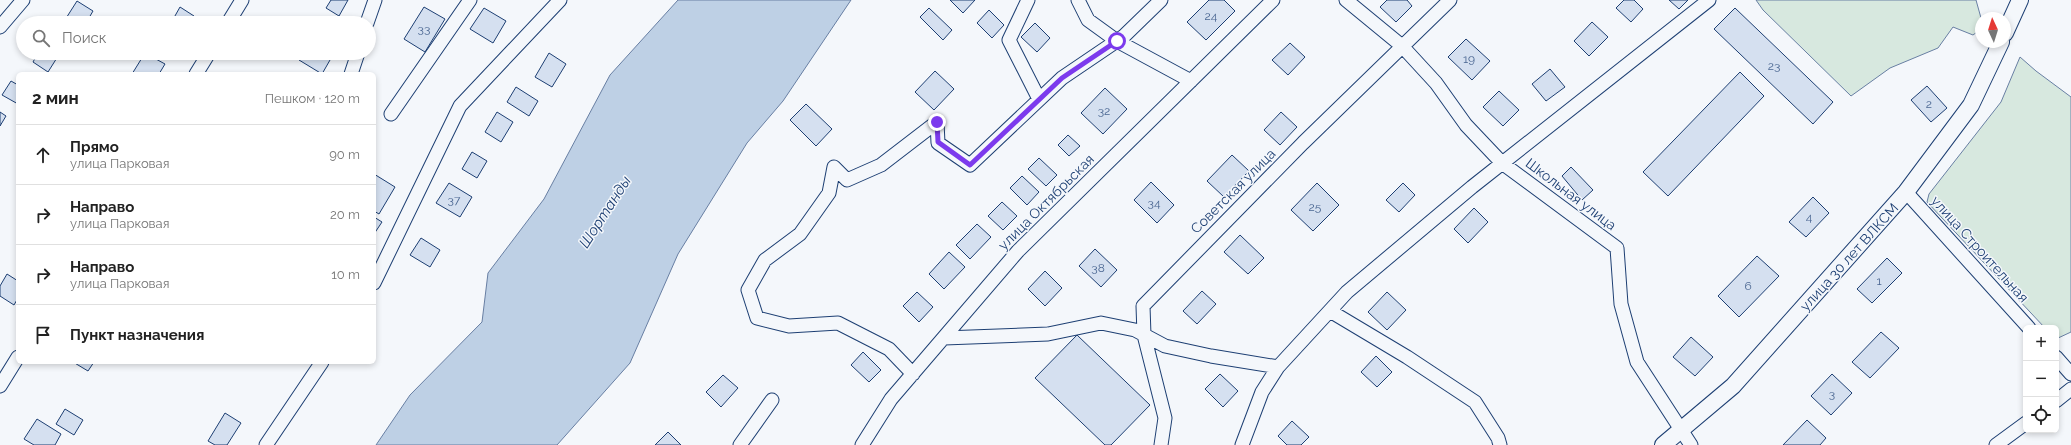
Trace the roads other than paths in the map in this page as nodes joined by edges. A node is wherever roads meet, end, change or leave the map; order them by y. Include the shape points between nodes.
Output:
1 (23, 0) edge
2 (242, 0) edge
3 (375, 0) edge
4 (470, 0) edge
5 (560, 0) edge
6 (1028, 0) edge
7 (1078, 0) edge
8 (1161, 0) edge
9 (1273, 0) edge
10 (1346, 0) edge
11 (1450, 0) edge
12 (1709, 0) edge
13 (2020, 0) edge
14 (232, 16) edge
15 (369, 16) edge
16 (2011, 20) edge
17 (0, 27) edge
18 (1117, 41) junction
19 (1402, 46) junction
20 (1998, 48) edge
21 (205, 60) edge
22 (356, 60) edge
23 (197, 72) edge
24 (352, 72) edge
25 (1191, 81) junction
26 (1039, 100) junction
27 (391, 114) dead end
28 (1502, 163) junction
29 (1906, 192) junction
30 (376, 279) edge
31 (1330, 311) junction
32 (2026, 325) edge
33 (1144, 335) junction
34 (944, 338) junction
35 (16, 360) edge
36 (2059, 360) edge
37 (321, 364) edge
38 (1278, 367) junction
39 (913, 374) junction
40 (2071, 374) edge
41 (0, 386) edge
42 (2071, 389) edge
43 (2059, 399) edge
44 (772, 400) dead end
45 (2023, 425) edge
46 (1680, 430) junction
47 (266, 445) edge
48 (740, 445) edge
49 (862, 445) edge
50 (1161, 445) edge
51 (1242, 445) edge
52 (1500, 445) edge
53 (1663, 445) edge
54 (1691, 445) edge
55 (1996, 445) edge

1 - 17 street
2 - 14 street
3 - 15 street
4 - 27 street
5 - 30 street via 460,106
6 - 26 street via 1009,40
7 - 18 street via 1088,20
8 - 18 street
9 - 25 street, улица Октябрьская
10 - 19 street
11 - 19 street, Советская улица
12 - 28 street, Школьная улица
13 - 16 street
18 - 25 street
18 - 26 street via 1062,78
19 - 28 street via 1436,83 1466,125
19 - 33 street, Советская улица via 1143,306
20 - 29 street, улица 30 лет ВЛКСМ via 1971,105
21 - 23 street
22 - 24 street
25 - 34 street, улица Октябрьская via 1018,251
26 - 39 street via 970,165 938,142 937,122 881,165 847,180 834,167 829,193 800,234 765,260 748,290 757,318 789,326 838,323 889,349
28 - 31 street, Школьная улица via 1347,292
28 - 46 street, Школьная улица via 1617,248 1621,304 1637,362
29 - 32 street, улица Строительная
29 - 46 street, улица 30 лет ВЛКСМ via 1733,386
31 - 38 street, Школьная улица
31 - 52 street via 1475,402
33 - 34 street via 1135,330 1101,323 1048,334
33 - 38 street via 1165,346
33 - 50 street, Советская улица via 1165,418
34 - 39 street, улица Октябрьская
35 - 41 street
36 - 40 street
37 - 47 street
38 - 51 street, Школьная улица via 1262,392
39 - 49 street, улица Октябрьская via 891,399
42 - 43 street
44 - 48 street
45 - 55 street
46 - 53 street, улица 30 лет ВЛКСМ
46 - 54 street, Школьная улица

